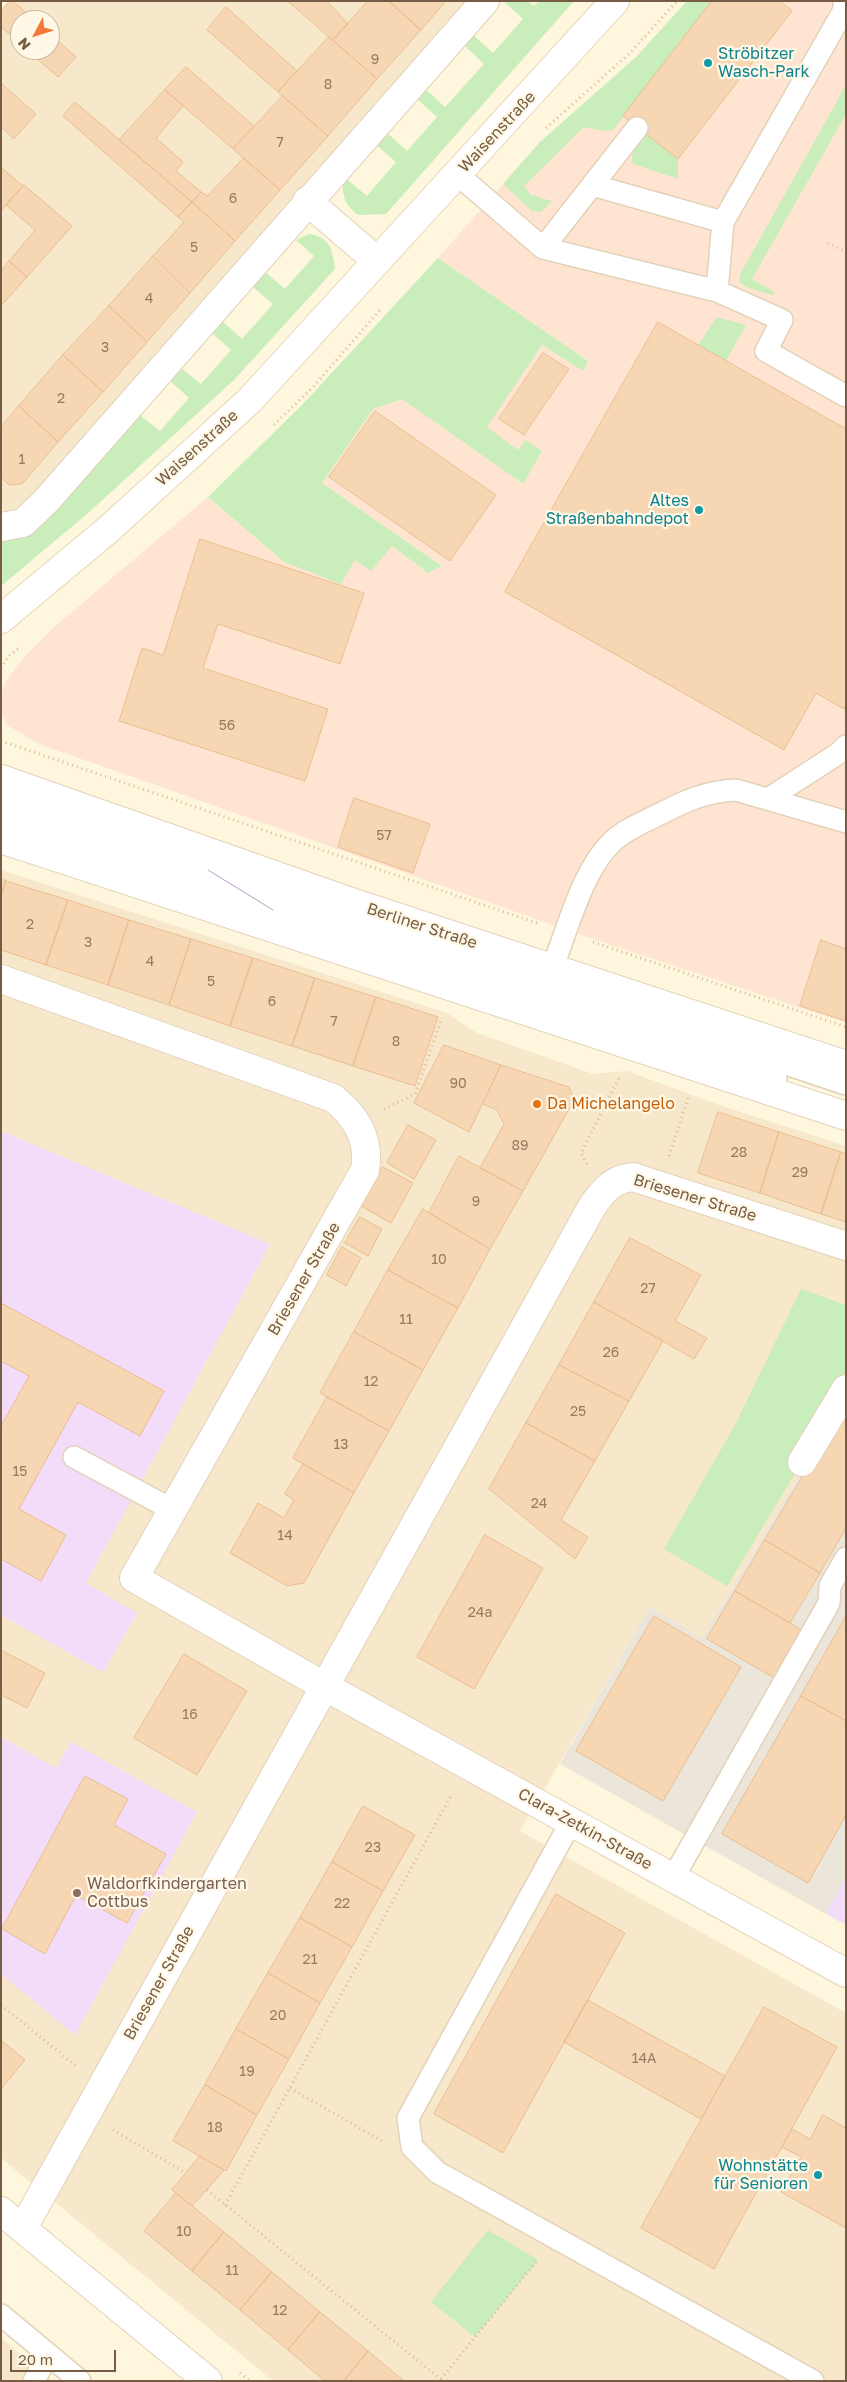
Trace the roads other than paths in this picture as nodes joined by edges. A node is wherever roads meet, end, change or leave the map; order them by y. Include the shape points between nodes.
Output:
1 (485, 1) edge
2 (615, 1) edge
3 (844, 6) edge
4 (637, 128) dead end
5 (457, 174) junction
6 (592, 185) junction
7 (308, 201) junction
8 (724, 222) junction
9 (543, 248) junction
10 (377, 261) junction
11 (717, 291) junction
12 (846, 396) edge
13 (1, 527) edge
14 (1, 619) edge
15 (846, 746) edge
16 (1, 779) edge
17 (768, 799) junction
18 (1, 801) edge
19 (1, 819) edge
20 (846, 822) edge
21 (1, 840) edge
22 (552, 968) junction
23 (1, 979) edge
24 (846, 1065) edge
25 (846, 1084) edge
26 (846, 1102) edge
27 (846, 1116) edge
28 (846, 1246) edge
29 (846, 1389) edge
30 (74, 1457) dead end
31 (802, 1462) dead end
32 (173, 1510) junction
33 (846, 1558) edge
34 (324, 1686) junction
35 (571, 1822) junction
36 (673, 1878) junction
37 (846, 1973) edge
38 (1, 2210) edge
39 (23, 2228) junction
40 (1, 2315) edge
41 (48, 2354) junction
42 (34, 2381) edge
43 (80, 2381) edge
44 (208, 2381) edge
45 (813, 2381) edge

1 - 7 street
2 - 5 street, Waisenstraße
3 - 8 lane
4 - 6 lane
5 - 9 lane
5 - 10 street, Waisenstraße
6 - 8 lane
6 - 9 lane
7 - 10 street
7 - 13 street via 46,501 23,523
8 - 11 lane
9 - 11 lane
10 - 14 street, Waisenstraße via 250,400 110,528
11 - 12 lane via 782,320 766,351
15 - 17 lane
16 - 22 street, Berliner Straße via 351,902
17 - 20 lane
17 - 22 lane via 736,790 701,795 647,820 614,840 590,872
18 - 25 lane
19 - 26 lane
21 - 27 street
22 - 24 street, Berliner Straße
23 - 32 street, Briesener Straße via 333,1098 357,1122 365,1140 365,1170
28 - 34 street, Briesener Straße via 633,1177 622,1178 602,1192
29 - 31 street
30 - 32 lane
32 - 34 street, Briesener Straße via 134,1578
33 - 36 lane via 830,1586 829,1603
34 - 35 street, Clara-Zetkin-Straße
34 - 39 street, Briesener Straße
35 - 36 street, Clara-Zetkin-Straße
35 - 45 lane via 408,2118 412,2147 437,2172
36 - 37 street, Clara-Zetkin-Straße
38 - 39 street
39 - 44 street
40 - 41 lane
41 - 42 lane
41 - 43 lane

